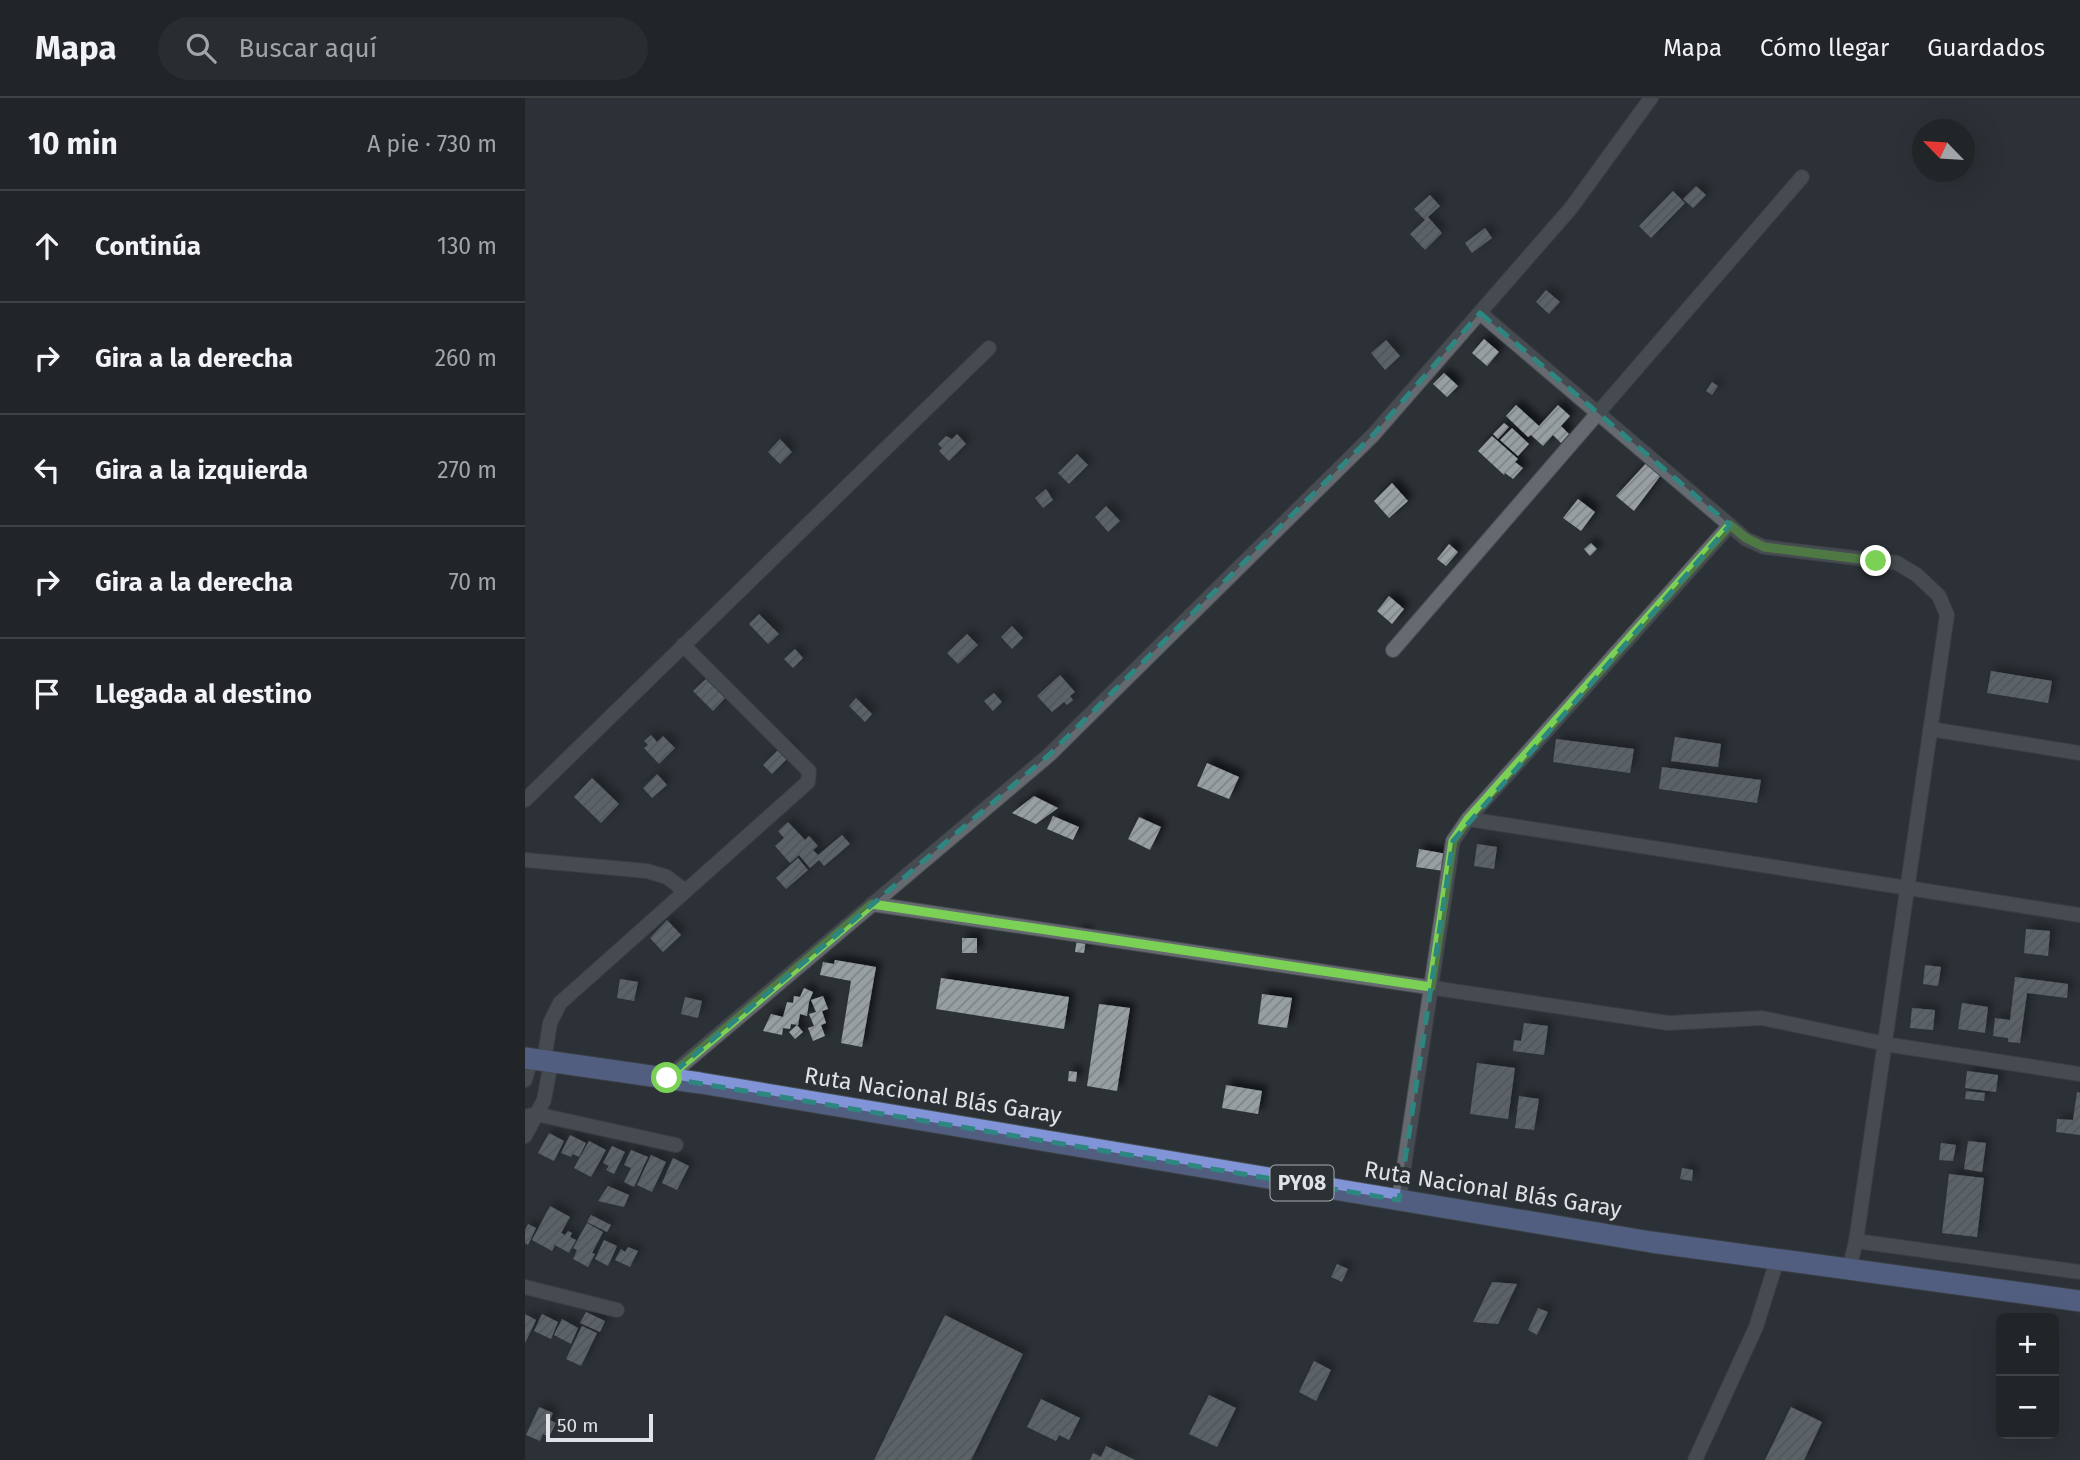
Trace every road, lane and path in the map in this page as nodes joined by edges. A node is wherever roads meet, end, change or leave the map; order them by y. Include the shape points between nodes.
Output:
1 (1651, 98) edge
2 (1802, 177) dead end
3 (1480, 313) junction
4 (989, 348) dead end
5 (1598, 413) junction
6 (1730, 525) junction
7 (683, 645) junction
8 (1393, 650) dead end
9 (1930, 729) junction
10 (2080, 753) edge
11 (525, 800) edge
12 (1468, 819) junction
13 (525, 860) edge
14 (1906, 887) junction
15 (685, 891) junction
16 (872, 904) junction
17 (2080, 915) edge
18 (1431, 987) junction
19 (1884, 1043) junction
20 (538, 1060) edge
21 (2080, 1074) edge
22 (667, 1078) junction
23 (525, 1080) edge
24 (531, 1115) edge
25 (525, 1136) edge
26 (676, 1145) dead end
27 (1399, 1200) junction
28 (1856, 1241) junction
29 (1777, 1259) junction
30 (1849, 1269) junction
31 (2080, 1272) edge
32 (525, 1287) edge
33 (2080, 1301) edge
34 (617, 1310) dead end
35 (1695, 1460) edge

1 - 3 street via 1571,208
2 - 5 street
3 - 5 street
3 - 16 street via 1373,435 1049,755
4 - 7 street
5 - 6 street
5 - 8 street
6 - 9 street via 1764,547 1897,563 1939,596 1947,615
6 - 12 street
7 - 11 street
7 - 15 street via 809,771 808,782
9 - 10 street
9 - 14 street
12 - 14 street
12 - 18 street via 1453,841
13 - 15 street via 646,870 667,877
14 - 17 street
14 - 19 street
15 - 20 street via 560,1003
16 - 18 street
16 - 22 street
18 - 19 street via 1668,1023 1762,1018
18 - 27 street
19 - 21 street
19 - 28 street
20 - 22 highway, Ruta Nacional Blás Garay / PY08
20 - 23 street
20 - 24 street via 544,1100
22 - 27 highway, Ruta Nacional Blás Garay / PY08
24 - 25 street
24 - 26 street
27 - 29 highway, Ruta Nacional Blás Garay / PY08
28 - 30 street
28 - 31 street
29 - 30 highway, Ruta Nacional Blás Garay / PY08
29 - 35 street via 1756,1327
30 - 33 highway, Ruta Nacional Blás Garay / PY08
32 - 34 street

